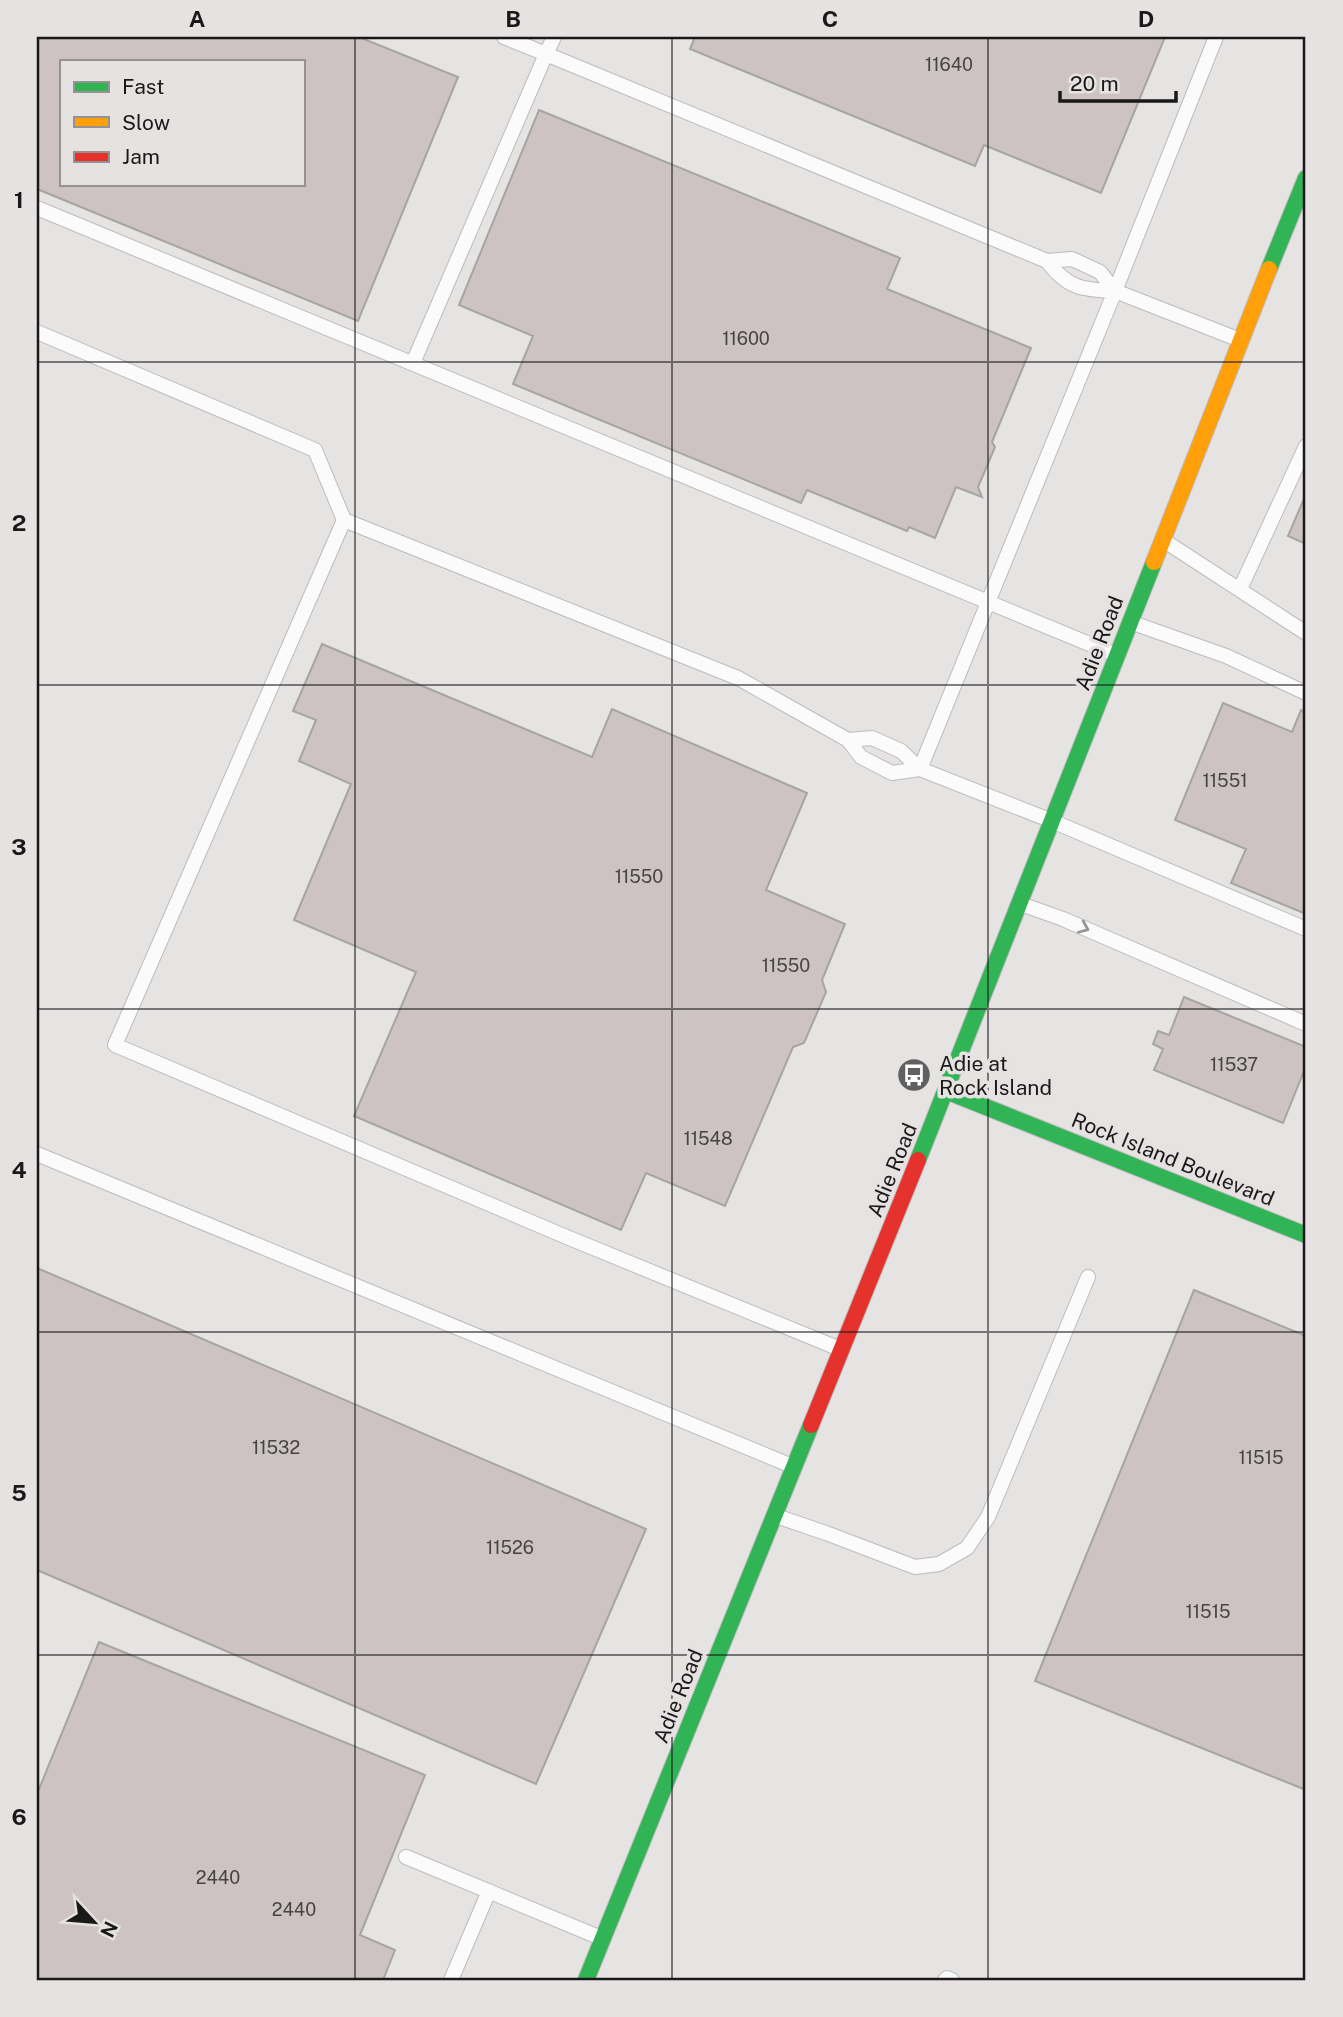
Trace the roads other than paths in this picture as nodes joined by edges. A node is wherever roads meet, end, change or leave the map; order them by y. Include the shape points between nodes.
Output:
1 (504, 37) edge
2 (554, 37) edge
3 (1216, 37) edge
4 (546, 54) junction
5 (1306, 178) edge
6 (37, 208) edge
7 (1047, 261) junction
8 (1115, 292) junction
9 (37, 332) edge
10 (1240, 340) junction
11 (413, 363) junction
12 (1306, 446) edge
13 (344, 520) junction
14 (1162, 539) junction
15 (1240, 589) junction
16 (989, 603) junction
17 (1130, 622) junction
18 (1306, 633) edge
19 (1117, 656) junction
20 (1306, 693) edge
21 (848, 740) junction
22 (920, 769) junction
23 (1052, 821) junction
24 (1020, 904) junction
25 (1306, 929) edge
26 (1306, 1024) edge
27 (946, 1091) junction
28 (37, 1154) edge
29 (1305, 1231) edge
30 (1088, 1277) dead end
31 (841, 1350) junction
32 (793, 1467) junction
33 (774, 1516) junction
34 (406, 1857) dead end
35 (489, 1891) junction
36 (602, 1939) junction
37 (451, 1980) edge
38 (586, 1980) edge
39 (945, 1980) edge
40 (952, 1980) edge

1 - 4 lane
2 - 4 lane
3 - 8 lane
4 - 7 lane
4 - 11 lane
5 - 10 street, Adie Road
6 - 11 lane
7 - 8 lane via 1060,278 1077,286
7 - 8 lane via 1072,259 1091,267
8 - 10 lane
8 - 16 lane
9 - 13 lane via 315,450
10 - 14 street, Adie Road
11 - 16 lane
12 - 15 lane
13 - 21 lane via 738,678
13 - 31 lane via 116,1045
14 - 15 lane
14 - 17 street, Adie Road
15 - 18 lane
16 - 19 lane
16 - 22 lane
17 - 19 street, Adie Road
17 - 20 lane via 1226,656
19 - 23 street, Adie Road
21 - 22 lane via 872,738 901,751
21 - 22 lane via 861,757 892,773
22 - 23 lane
23 - 24 street, Adie Road
23 - 25 lane
24 -> 26 lane
24 - 27 street, Adie Road
27 - 29 street, Rock Island Boulevard
27 - 31 street, Adie Road
28 - 32 lane
30 - 33 lane via 988,1517 967,1548 939,1564 915,1567
31 - 32 street, Adie Road
32 - 33 street, Adie Road
33 - 36 street, Adie Road
34 - 35 lane
35 - 36 lane
35 - 37 lane
36 - 38 street, Adie Road
39 - 40 lane

